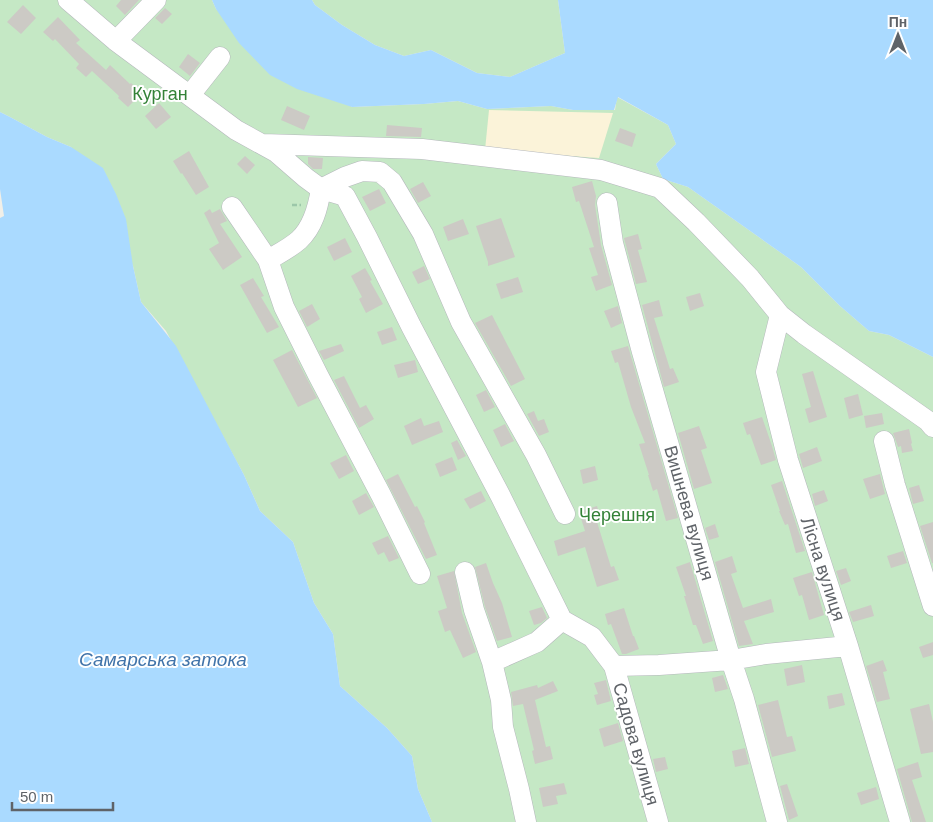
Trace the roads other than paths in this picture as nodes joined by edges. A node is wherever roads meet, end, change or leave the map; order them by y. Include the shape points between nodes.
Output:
1 (68, 0) edge
2 (156, 0) edge
3 (116, 41) junction
4 (220, 57) dead end
5 (190, 95) junction
6 (261, 144) junction
7 (321, 189) junction
8 (607, 203) dead end
9 (232, 207) dead end
10 (268, 260) junction
11 (780, 314) junction
12 (933, 428) edge
13 (884, 441) dead end
14 (565, 514) dead end
15 (465, 572) dead end
16 (420, 574) dead end
17 (933, 606) edge
18 (562, 620) junction
19 (848, 646) junction
20 (731, 660) junction
21 (492, 662) junction
22 (614, 666) junction
23 (526, 822) edge
24 (658, 822) edge
25 (777, 822) edge
26 (900, 822) edge

1 - 3 street
2 - 3 street
3 - 5 street
4 - 5 street
5 - 6 street via 236,130
6 - 7 street via 276,152
6 - 11 street via 422,149 601,170 660,188 750,278
7 - 10 street via 310,227 298,241
7 - 14 street via 362,171 380,172 392,182 422,234 461,322
7 - 18 street via 345,196
8 - 20 street, Вишнева вулиця via 613,243 640,343
9 - 10 street
10 - 16 street via 284,307
11 - 12 street via 928,421
11 - 19 street, Лісна вулиця via 766,372 788,460
13 - 17 street
15 - 21 street
18 - 21 street via 537,642
18 - 22 street via 592,638
19 - 20 street
19 - 26 street, Лісна вулиця
20 - 22 street
20 - 25 street, Вишнева вулиця
21 - 23 street via 501,700 503,727
22 - 24 street, Садова вулиця

